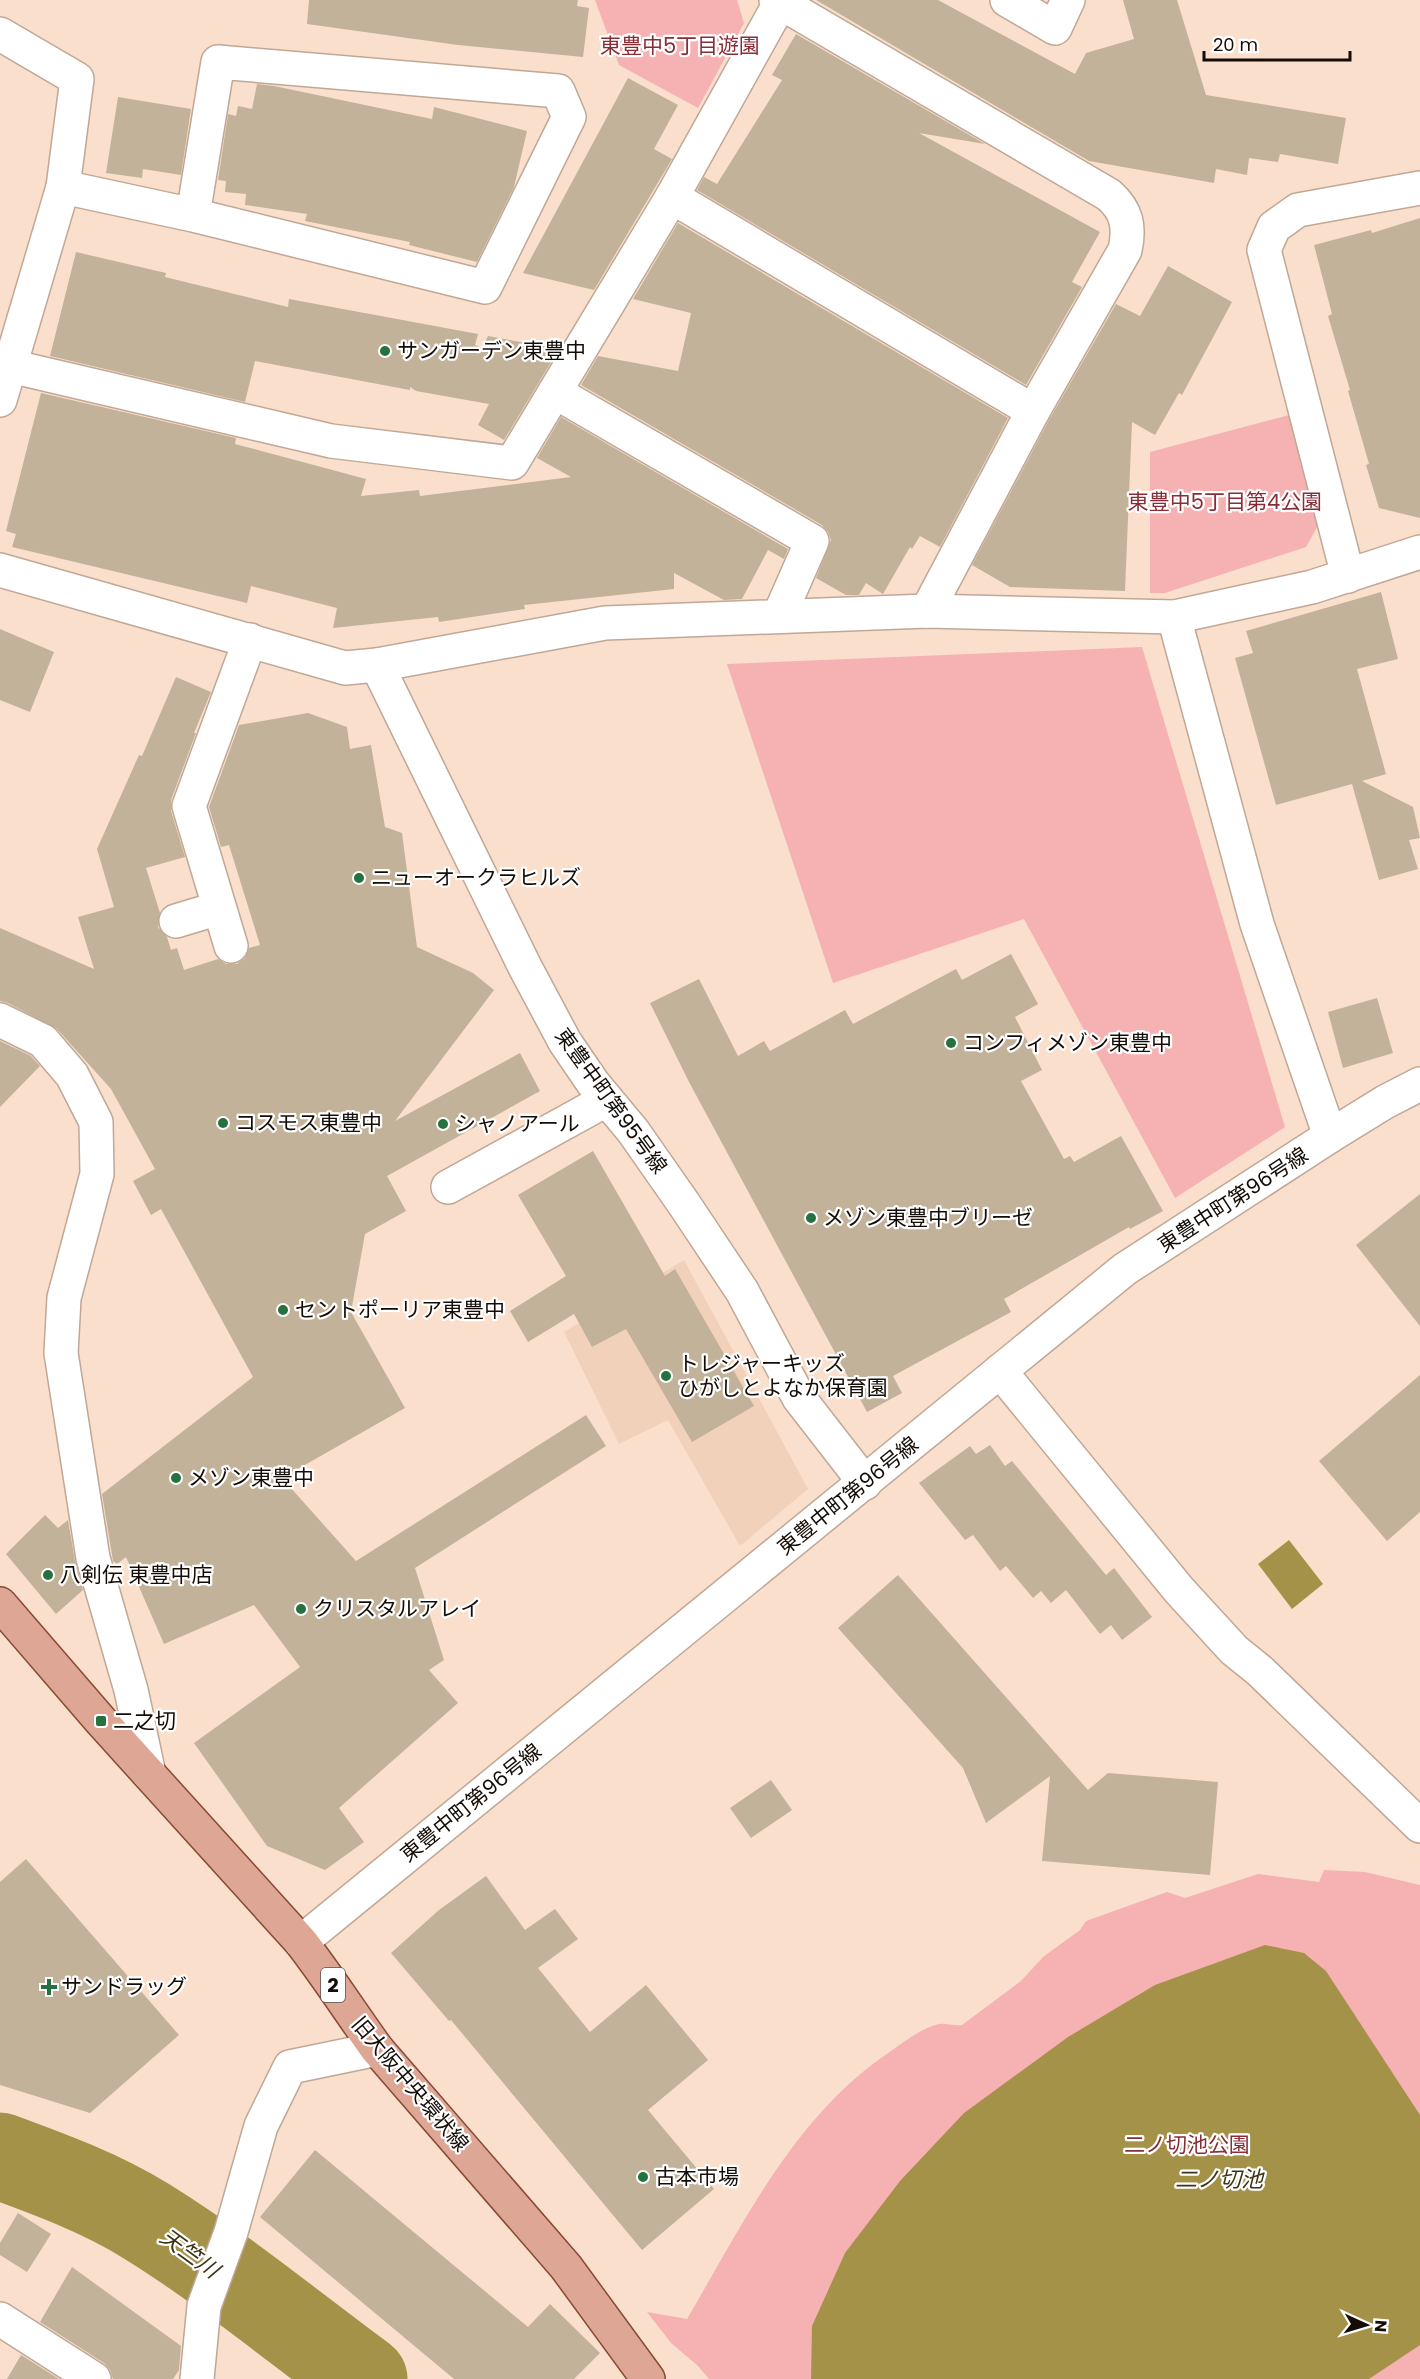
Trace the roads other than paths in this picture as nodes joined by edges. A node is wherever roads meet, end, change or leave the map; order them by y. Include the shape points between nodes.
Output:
1 (1007, 0) edge
2 (1068, 0) edge
3 (778, 2) edge
4 (0, 34) edge
5 (63, 187) junction
6 (1420, 188) edge
7 (672, 197) junction
8 (193, 215) junction
9 (10, 366) junction
10 (555, 392) junction
11 (0, 400) edge
12 (1033, 411) junction
13 (1420, 552) edge
14 (0, 570) edge
15 (1348, 576) junction
16 (927, 611) junction
17 (780, 616) junction
18 (1174, 616) junction
19 (250, 640) junction
20 (377, 665) junction
21 (219, 908) junction
22 (176, 921) dead end
23 (231, 946) dead end
24 (0, 1020) edge
25 (1420, 1084) edge
26 (606, 1100) junction
27 (1330, 1136) junction
28 (448, 1187) dead end
29 (1000, 1371) junction
30 (865, 1483) junction
31 (0, 1604) edge
32 (149, 1774) junction
33 (1420, 1826) edge
34 (301, 1942) junction
35 (377, 2049) junction
36 (0, 2319) edge
37 (94, 2379) edge
38 (197, 2379) edge
39 (648, 2379) edge

1 - 2 street via 1055,28
3 - 7 street
3 - 12 street via 1120,204 1127,219 1125,250
4 - 5 street via 77,79
5 - 8 street
5 - 9 street
6 - 15 street via 1298,210 1274,227 1264,250
7 - 10 street
7 - 12 street
8 - 8 street via 485,287 569,117 558,91 218,62
9 - 10 street via 331,441 512,463
9 - 11 street
10 - 17 street via 812,541
12 - 16 street
13 - 15 street
14 - 19 street
15 - 18 street
16 - 17 street
16 - 18 street
17 - 20 street via 605,623
18 - 27 street via 1257,924
19 - 20 street via 345,668
19 - 21 street via 189,806
20 - 26 street, 東豊中町第95号線 via 541,999 565,1042
21 - 22 street
21 - 23 street
24 - 32 street via 43,1041 72,1075 96,1122 97,1174 64,1298 61,1353 93,1558 131,1690
25 - 27 street, 東豊中町第96号線
26 - 28 street
26 - 30 street, 東豊中町第95号線 via 633,1131 742,1291 799,1398
27 - 29 street, 東豊中町第96号線 via 1125,1269
29 - 30 street, 東豊中町第96号線
29 - 33 street via 1233,1650 1260,1671
30 - 34 street, 東豊中町第96号線
31 - 32 main road, 旧大阪中央環状線 / 2
32 - 34 main road, 旧大阪中央環状線 / 2
34 - 35 main road, 旧大阪中央環状線 / 2
35 - 38 street via 290,2067 261,2126 231,2232 204,2306
35 - 39 main road, 旧大阪中央環状線 / 2 via 566,2267
36 - 37 street

